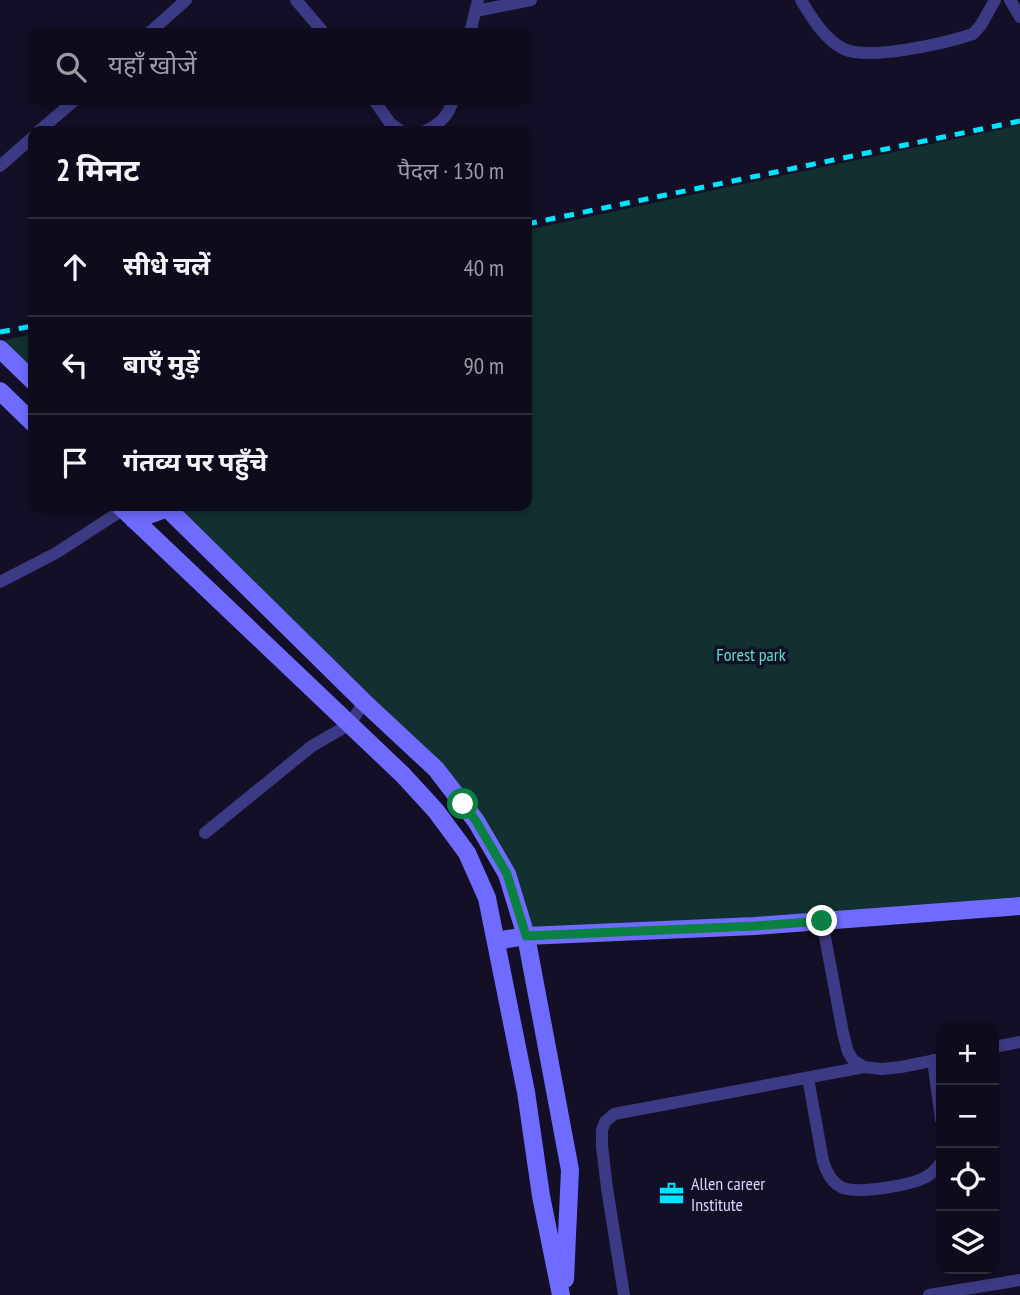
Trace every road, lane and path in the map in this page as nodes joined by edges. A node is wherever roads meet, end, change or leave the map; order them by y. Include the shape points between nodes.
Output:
1 (186, 0) edge
2 (296, 0) edge
3 (531, 0) edge
4 (801, 0) edge
5 (995, 0) edge
6 (1010, 0) edge
7 (477, 5) edge
8 (1020, 17) edge
9 (155, 28) edge
10 (320, 28) edge
11 (471, 28) edge
12 (69, 105) edge
13 (377, 105) edge
14 (452, 105) edge
15 (45, 126) edge
16 (394, 126) edge
17 (436, 126) edge
18 (28, 141) edge
19 (0, 166) edge
20 (0, 349) edge
21 (28, 376) edge
22 (0, 391) edge
23 (28, 418) edge
24 (170, 511) edge
25 (126, 512) edge
26 (0, 582) edge
27 (364, 702) junction
28 (350, 724) junction
29 (205, 833) dead end
30 (1020, 906) edge
31 (822, 921) junction
32 (526, 936) junction
33 (496, 941) junction
34 (1020, 1042) edge
35 (999, 1046) edge
36 (936, 1060) edge
37 (864, 1067) junction
38 (808, 1078) junction
39 (936, 1170) edge
40 (1020, 1280) edge
41 (563, 1295) edge
42 (624, 1295) edge
43 (929, 1295) edge

1 - 9 lane
2 - 10 lane
3 - 7 lane
4 - 5 lane via 824,33 842,48 897,52 973,34
6 - 8 lane
7 - 11 lane
12 - 15 lane
13 - 16 lane
14 - 17 lane
18 - 19 lane
20 - 21 main road
22 - 23 main road
24 - 27 main road
25 - 26 lane
25 - 28 main road
27 - 28 lane
27 - 32 main road via 436,769 476,821 507,874
28 - 29 lane via 312,746
28 - 33 main road via 436,811 467,853 487,898
30 - 31 main road
31 - 32 main road
31 - 37 lane via 848,1052
32 - 33 main road
32 - 41 main road via 570,1170
33 - 41 main road
34 - 35 lane
36 - 37 lane via 882,1069
37 - 38 lane
38 - 39 lane via 823,1161 839,1186 850,1191 914,1183
38 - 42 lane via 614,1114 605,1122 601,1146
40 - 43 lane

